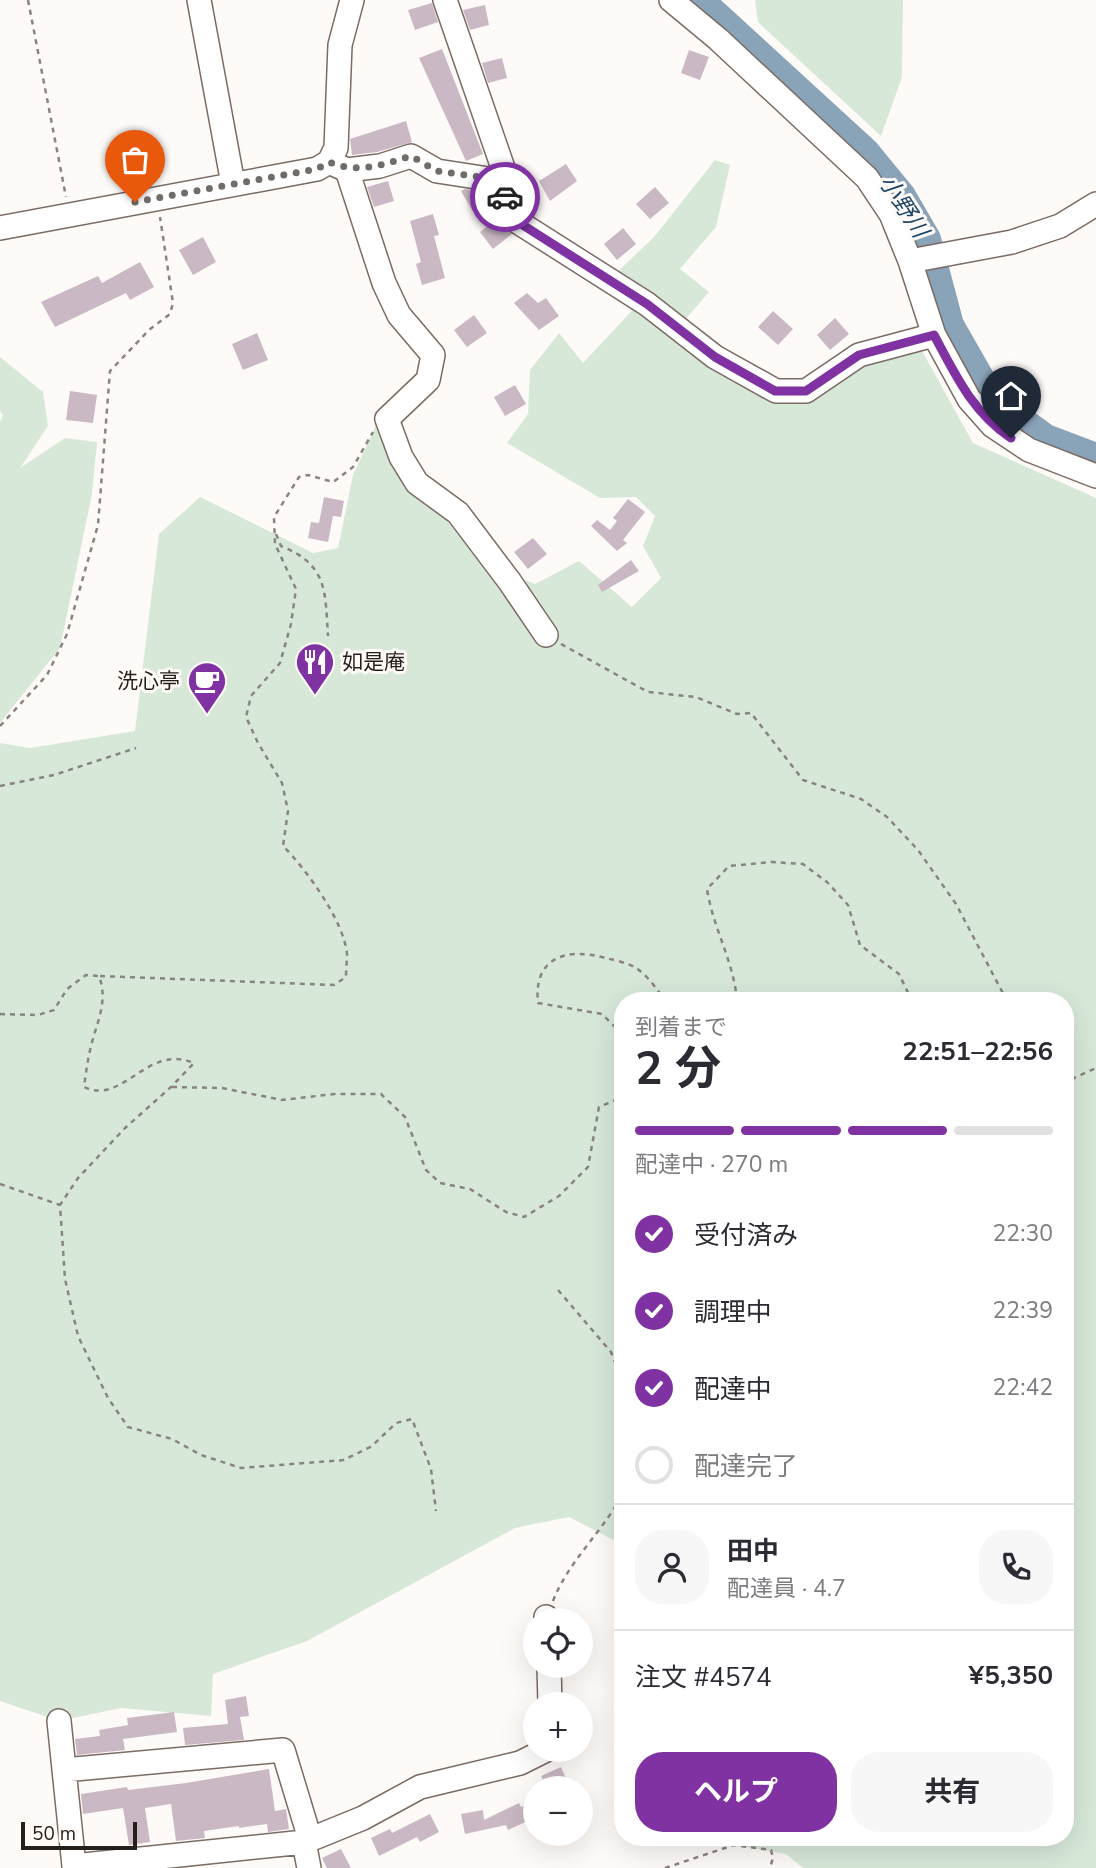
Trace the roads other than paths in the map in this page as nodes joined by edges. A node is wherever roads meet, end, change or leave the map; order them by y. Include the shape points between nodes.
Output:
1 (199, 0) edge
2 (352, 0) edge
3 (445, 0) edge
4 (671, 0) edge
5 (338, 166) junction
6 (502, 180) junction
7 (233, 184) junction
8 (1096, 204) edge
9 (0, 228) edge
10 (910, 261) junction
11 (934, 335) junction
12 (1096, 476) edge
13 (546, 635) road end
14 (59, 1721) dead end
15 (523, 1762) edge
16 (64, 1770) junction
17 (307, 1840) junction
18 (309, 1868) edge

1 - 7 street
2 - 5 street via 340,45
3 - 6 street via 503,168
4 - 10 street via 867,178 891,214
5 - 6 street via 380,166 411,156 437,171
5 - 7 street
5 - 13 street via 399,315 433,355 428,380 387,419 401,457 417,483 458,513
6 - 11 street via 518,222 647,304 715,357 775,391 806,391 859,355
7 - 9 street
8 - 10 street via 1060,226 1012,242
10 - 11 street
11 - 12 street via 969,399 993,426 1029,450
14 - 16 street
15 - 17 street via 420,1787 363,1818
16 - 17 street via 283,1751
16 - 17 street via 74,1866
17 - 18 street

